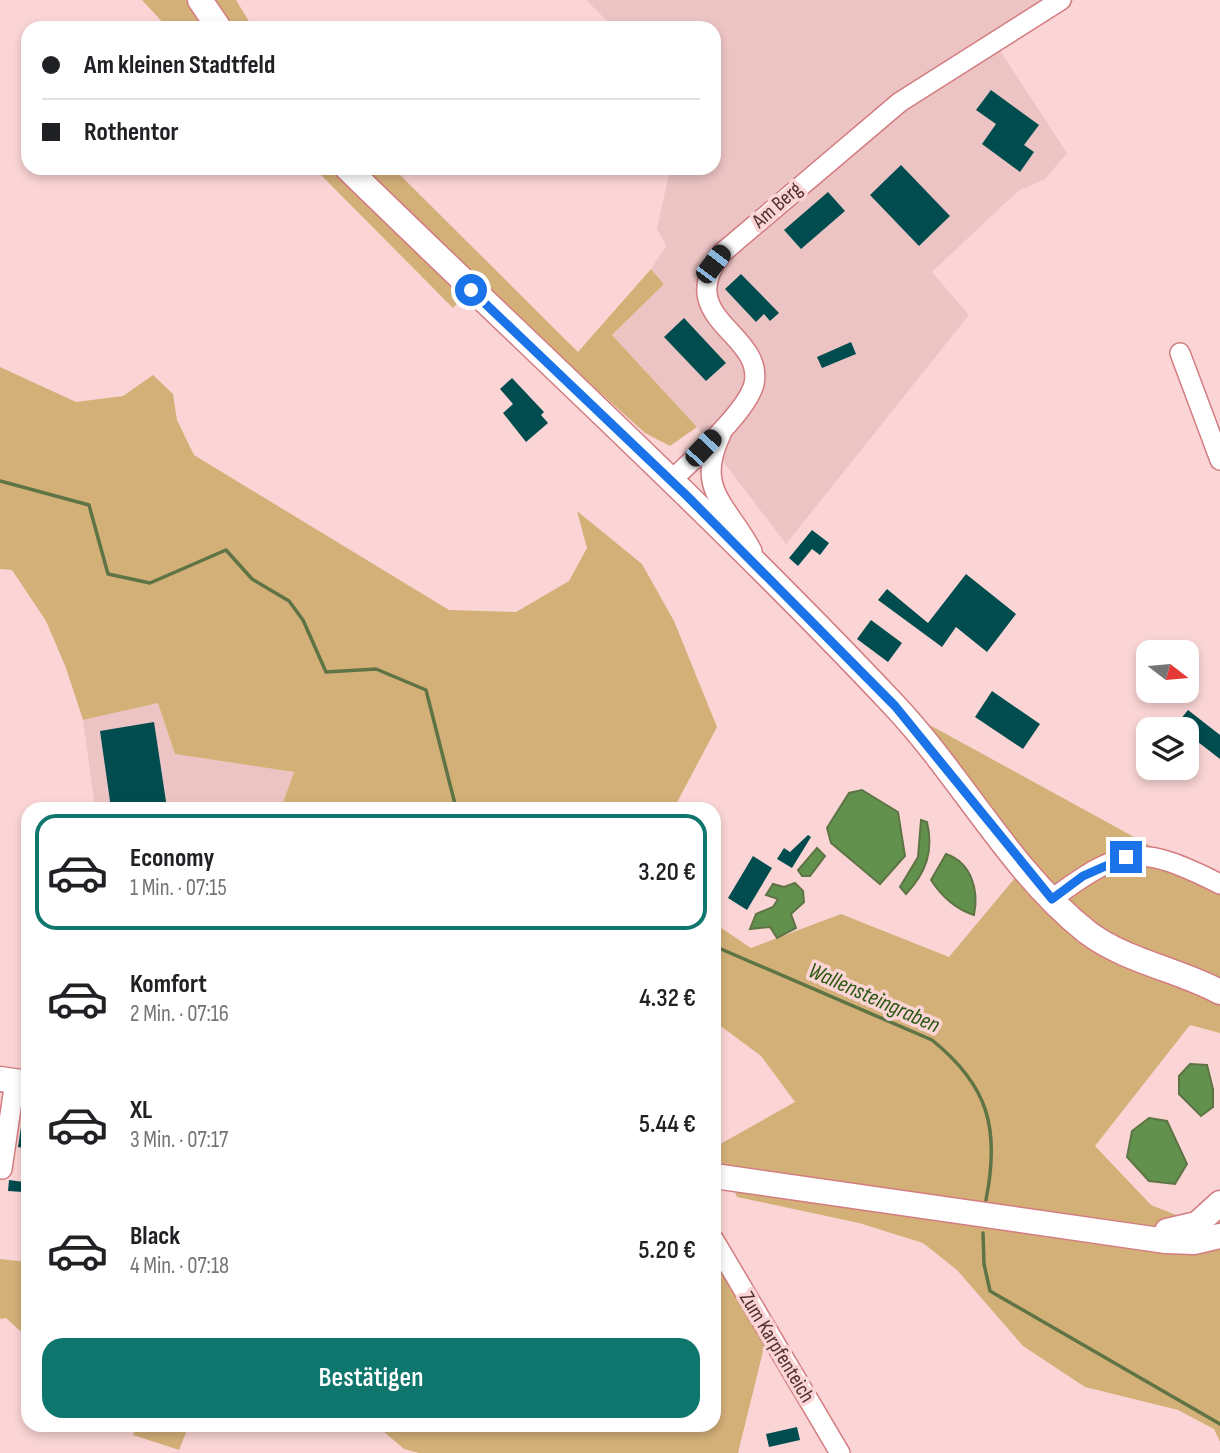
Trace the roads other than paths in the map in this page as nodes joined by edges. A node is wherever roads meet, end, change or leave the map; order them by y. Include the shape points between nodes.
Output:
1 (200, 0) edge
2 (1060, 0) edge
3 (214, 21) edge
4 (354, 175) edge
5 (1180, 353) dead end
6 (727, 424) junction
7 (1220, 460) edge
8 (671, 481) junction
9 (756, 565) junction
10 (1220, 884) edge
11 (1052, 899) junction
12 (1146, 963) junction
13 (1220, 992) edge
14 (1220, 1008) edge
15 (14, 1081) edge
16 (2, 1168) dead end
17 (721, 1177) edge
18 (1220, 1203) edge
19 (1220, 1236) edge
20 (1134, 1237) junction
21 (721, 1252) edge
22 (840, 1453) edge

1 - 3 main road
2 - 6 street, Am Berg via 892,108 722,253 708,275 707,299 748,355 754,373 748,398
4 - 8 main road
5 - 7 street
6 - 8 street, Am Berg
6 - 9 street via 713,453 710,480 721,507 745,537
8 - 9 main road
9 - 11 main road via 895,706
10 - 11 street via 1175,861 1138,856 1115,860 1083,876
11 - 12 main road via 1088,933
12 - 13 main road
12 - 14 main road via 1161,978 1203,995
15 - 16 street
17 - 20 main road
18 - 20 main road via 1190,1228
19 - 20 main road via 1194,1242
21 - 22 street, Zum Karpfenteich

